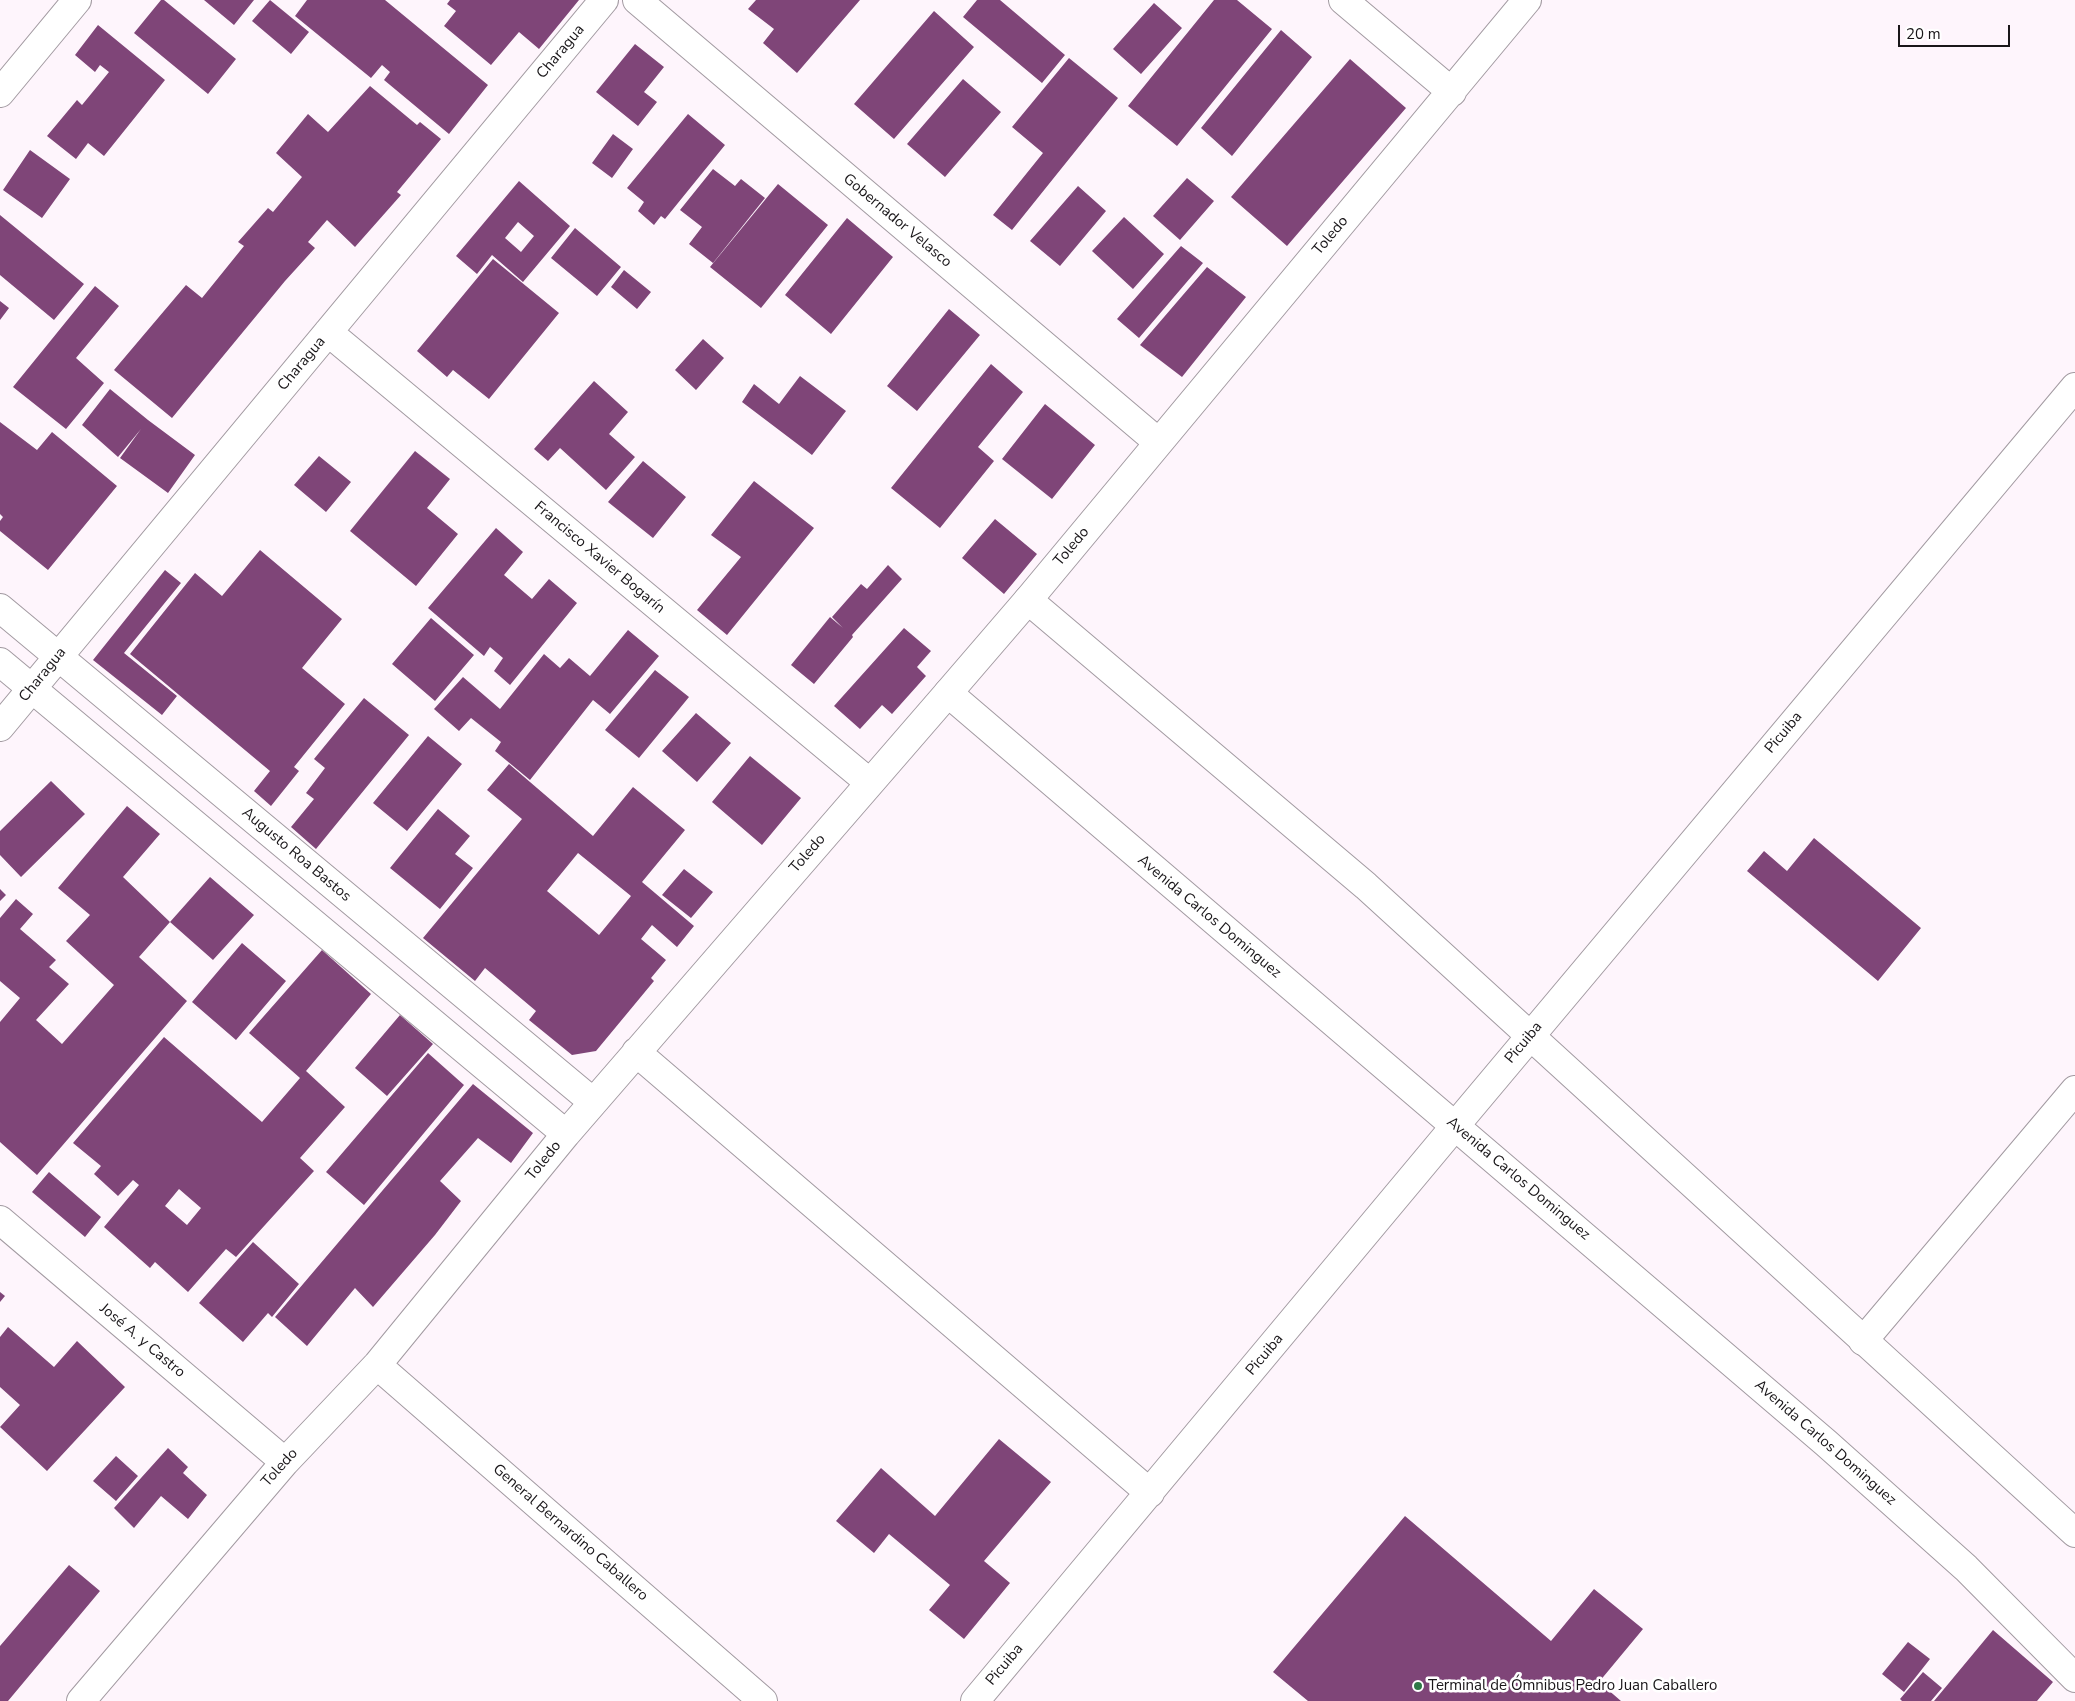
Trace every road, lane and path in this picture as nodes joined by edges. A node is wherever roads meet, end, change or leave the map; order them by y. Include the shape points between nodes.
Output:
1 (78, 0) edge
2 (604, 0) edge
3 (637, 0) edge
4 (1343, 0) edge
5 (1527, 0) edge
6 (1452, 92) junction
7 (0, 93) edge
8 (328, 332) junction
9 (2075, 387) edge
10 (1158, 442) junction
11 (1028, 600) junction
12 (0, 608) edge
13 (58, 657) junction
14 (0, 662) edge
15 (31, 688) junction
16 (948, 693) junction
17 (0, 727) edge
18 (870, 783) junction
19 (1530, 1036) junction
20 (636, 1052) junction
21 (2075, 1090) edge
22 (593, 1102) junction
23 (1455, 1126) junction
24 (566, 1134) junction
25 (0, 1220) edge
26 (1863, 1342) junction
27 (377, 1365) junction
28 (285, 1462) junction
29 (1150, 1493) junction
30 (2075, 1533) edge
31 (2075, 1678) edge
32 (81, 1701) edge
33 (764, 1701) edge
34 (975, 1701) edge

1 - 7 street
2 - 8 street, Charagua
3 - 10 street, Gobernador Velasco
4 - 6 street
5 - 6 street, Toledo
6 - 10 street, Toledo
8 - 13 street, Charagua
8 - 18 street, Francisco Xavier Bogarín
9 - 19 street, Picuiba
10 - 11 street, Toledo
11 - 16 street, Toledo
11 - 19 street via 1366,886
12 - 13 street, Augusto Roa Bastos
13 - 15 street, Charagua
13 - 22 street, Augusto Roa Bastos
14 - 15 street
15 - 17 street, Charagua
15 - 24 street
16 - 18 street, Toledo
16 - 23 street, Avenida Carlos Dominguez
18 - 20 street, Toledo
19 - 23 street, Picuiba
19 - 26 street
20 - 22 street, Toledo
20 - 29 street
21 - 26 street
22 - 24 street, Toledo
23 - 29 street, Picuiba
23 - 31 street, Avenida Carlos Dominguez via 1826,1443 1966,1568
24 - 27 street, Toledo
25 - 28 street, José A. y Castro
26 - 30 street
27 - 28 street, Toledo
27 - 33 street, General Bernardino Caballero
28 - 32 street, Toledo
29 - 34 street, Picuiba

